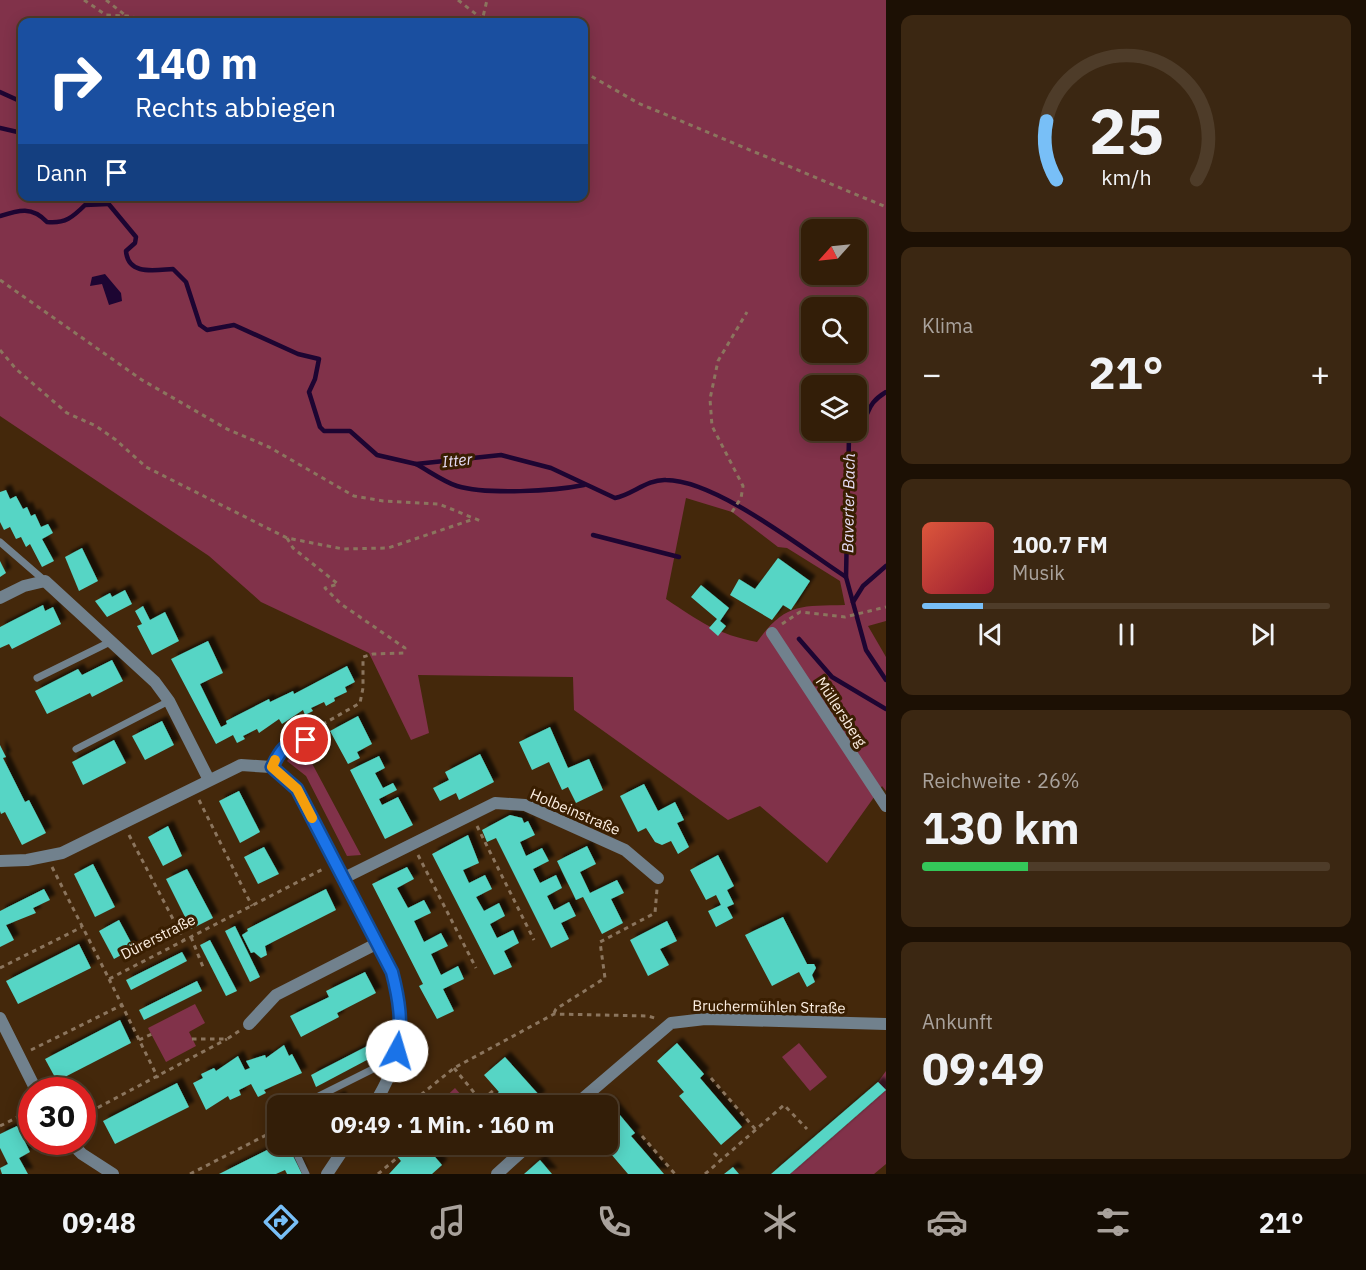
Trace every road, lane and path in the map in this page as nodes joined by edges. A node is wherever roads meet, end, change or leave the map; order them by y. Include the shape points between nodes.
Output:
1 (84, 0) edge
2 (106, 0) edge
3 (458, 0) edge
4 (487, 0) edge
5 (127, 16) junction
6 (138, 18) edge
7 (478, 18) edge
8 (483, 18) edge
9 (588, 74) edge
10 (886, 207) edge
11 (0, 280) edge
12 (747, 312) dead end
13 (0, 350) edge
14 (732, 512) dead end
15 (476, 518) junction
16 (483, 522) dead end
17 (287, 538) junction
18 (0, 542) edge
19 (45, 582) junction
20 (0, 598) edge
21 (886, 607) edge
22 (772, 633) joint
23 (110, 642) junction
24 (37, 678) dead end
25 (169, 701) junction
26 (306, 740) joint
27 (76, 749) dead end
28 (272, 767) junction
29 (209, 780) junction
30 (193, 788) junction
31 (886, 806) edge
32 (470, 813) junction
33 (123, 823) junction
34 (412, 842) junction
35 (48, 857) junction
36 (0, 861) edge
37 (318, 872) dead end
38 (344, 878) junction
39 (658, 878) joint
40 (252, 906) junction
41 (82, 927) junction
42 (191, 937) junction
43 (184, 940) junction
44 (534, 940) dead end
45 (378, 943) junction
46 (203, 967) dead end
47 (0, 968) edge
48 (476, 968) dead end
49 (109, 979) junction
50 (122, 1005) junction
51 (554, 1014) junction
52 (0, 1018) edge
53 (671, 1023) junction
54 (249, 1024) joint
55 (886, 1024) edge
56 (152, 1034) dead end
57 (192, 1039) dead end
58 (227, 1039) junction
59 (139, 1040) junction
60 (19, 1056) junction
61 (454, 1068) junction
62 (393, 1069) junction
63 (30, 1077) edge
64 (159, 1078) junction
65 (711, 1078) dead end
66 (496, 1088) dead end
67 (321, 1095) edge
68 (379, 1095) edge
69 (420, 1095) edge
70 (476, 1095) edge
71 (488, 1095) edge
72 (587, 1095) edge
73 (96, 1109) edge
74 (18, 1117) edge
75 (0, 1126) edge
76 (807, 1129) dead end
77 (756, 1130) junction
78 (267, 1135) edge
79 (642, 1136) dead end
80 (714, 1153) dead end
81 (84, 1155) edge
82 (297, 1155) edge
83 (340, 1155) edge
84 (518, 1155) edge
85 (398, 1157) dead end
86 (721, 1160) junction
87 (113, 1174) edge
88 (189, 1174) edge
89 (306, 1174) edge
90 (327, 1174) edge
91 (378, 1174) edge
92 (497, 1174) edge
93 (675, 1174) edge
94 (705, 1174) edge

1 - 5 path via 106,15
2 - 5 path
3 - 7 path
4 - 8 path
5 - 6 path
9 - 10 path via 638,103
11 - 15 path via 142,380 354,496 439,504
12 - 14 path via 718,361 710,399 712,426 743,486
13 - 17 path via 16,369 68,413 96,426 146,467
15 - 16 path
15 - 17 path via 388,548 343,549
17 - 26 path via 293,548 338,584 325,588 341,604 405,648 404,653 363,657 360,704 313,728
18 - 19 lane
19 - 20 street via 24,585
19 - 23 street
21 - 22 path via 845,616 800,612
22 - 31 street, Müllersberg
23 - 24 lane
23 - 25 street via 155,682
25 - 27 lane
25 - 29 street
26 - 28 lane via 286,745
28 - 29 street via 241,765
28 - 38 street via 297,789
29 - 30 street
30 - 33 street
30 - 40 path
32 - 34 street, Holbeinstraße
32 - 39 street, Holbeinstraße via 495,803 525,805 625,850
32 - 44 path
33 - 35 street
33 - 43 path, Dürerstraße
34 - 38 street, Holbeinstraße
34 - 48 path
35 - 36 street
35 - 41 path, Dürerstraße
37 - 40 path, Dürerstraße
38 - 45 street
39 - 51 path via 655,914 600,942 605,978
40 - 42 path, Dürerstraße
41 - 47 path
41 - 49 path, Dürerstraße
42 - 43 path, Dürerstraße
42 - 46 path
43 - 49 path, Dürerstraße
45 - 54 street via 276,995
45 - 62 street via 392,972 400,1004 401,1034
49 - 50 path
50 - 59 path
50 - 60 path
51 - 53 path via 648,1016
51 - 61 path
52 - 60 street
53 - 55 street, Bruchermühlen Straße via 705,1019
53 - 72 street
54 - 58 path
56 - 59 path
57 - 58 path
58 - 64 path
59 - 64 path
60 - 63 street
61 - 69 path
61 - 70 path
62 - 67 lane via 375,1068
62 - 68 street
64 - 73 path
65 - 77 path
66 - 71 path
74 - 75 path
76 - 77 path via 784,1105
77 - 86 path
78 - 88 path
79 - 93 path
80 - 86 path
81 - 87 street
82 - 89 lane
83 - 90 street
84 - 92 street
85 - 91 path
86 - 94 path

